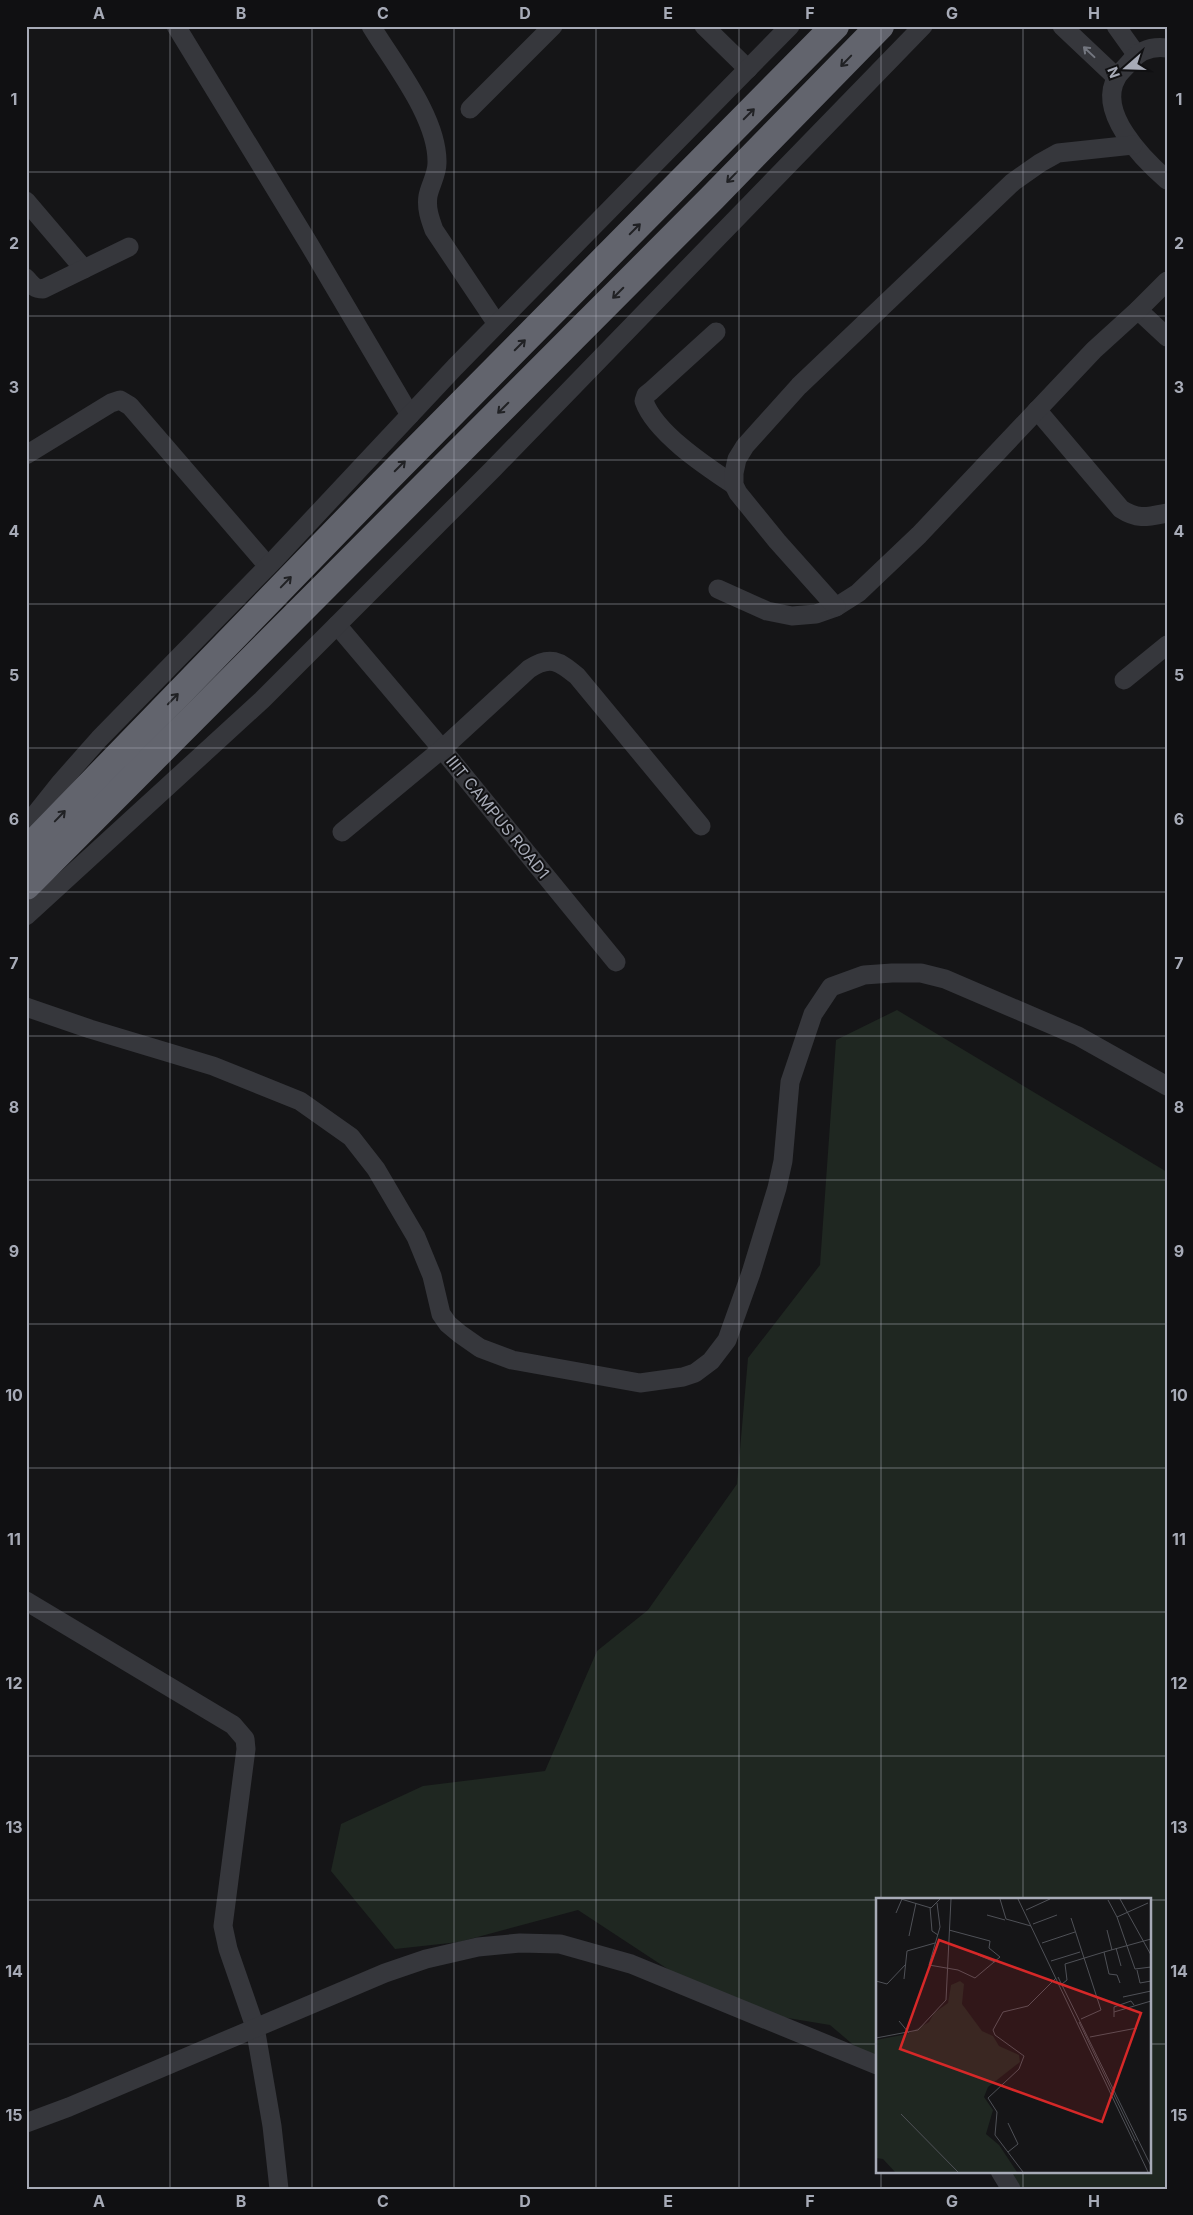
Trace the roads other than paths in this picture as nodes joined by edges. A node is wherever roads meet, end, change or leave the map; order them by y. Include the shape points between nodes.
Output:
1 (176, 26) edge
2 (372, 26) edge
3 (553, 26) edge
4 (704, 26) edge
5 (790, 26) edge
6 (835, 26) edge
7 (880, 26) edge
8 (923, 26) edge
9 (1062, 26) edge
10 (1116, 26) edge
11 (1167, 48) edge
12 (1136, 54) junction
13 (748, 69) junction
14 (1116, 77) junction
15 (470, 110) dead end
16 (1133, 144) junction
17 (1167, 180) edge
18 (26, 200) edge
19 (129, 247) dead end
20 (84, 269) junction
21 (26, 278) edge
22 (1167, 281) edge
23 (1138, 310) junction
24 (497, 324) junction
25 (716, 332) dead end
26 (1167, 337) edge
27 (1037, 410) junction
28 (410, 415) junction
29 (26, 455) edge
30 (734, 485) junction
31 (1167, 513) edge
32 (268, 566) junction
33 (718, 589) dead end
34 (836, 607) junction
35 (337, 625) junction
36 (1167, 645) edge
37 (1124, 680) dead end
38 (442, 748) junction
39 (26, 826) edge
40 (701, 826) dead end
41 (342, 832) dead end
42 (26, 851) edge
43 (26, 886) edge
44 (26, 916) edge
45 (616, 962) dead end
46 (26, 1007) edge
47 (1167, 1086) edge
48 (26, 1601) edge
49 (255, 2027) junction
50 (876, 2065) edge
51 (26, 2123) edge
52 (279, 2189) edge

1 - 28 street
2 - 24 street via 429,125 437,164 428,196 428,214 434,230
3 - 15 street
4 - 13 street
5 - 13 street
42 -> 6 highway via 376,490
7 -> 43 highway
8 - 35 street
14 -> 9 street
10 - 12 street
11 - 12 street
12 - 14 street
13 - 24 street
14 - 16 street via 1113,104 1117,118
16 - 17 street
16 - 30 street via 1058,153 1012,182 799,386 745,446 737,459
18 - 20 street
19 - 20 street
20 - 21 street via 43,289 33,286
22 - 23 street
23 - 26 street
23 - 27 street via 1094,350
24 - 28 street
25 - 30 street via 650,391 644,401 653,417 684,449
27 - 31 street via 1121,509 1132,516 1147,518
27 - 34 street via 918,535 858,593
28 - 32 street
29 - 32 street via 111,402 120,400 130,406
30 - 34 street via 752,511
32 - 39 street via 99,739
33 - 34 street via 768,611 792,616 816,614
35 - 38 street
35 - 44 street via 262,700
36 - 37 street
38 - 40 street, IIIT CAMPUS ROAD1 via 529,669 543,662 560,662 577,676
38 - 41 street
38 - 45 street, IIIT CAMPUS ROAD1
46 - 47 street via 213,1066 300,1101 351,1137 376,1169 416,1237 432,1276 441,1314 460,1334 480,1348 512,1360 640,1383 695,1373 711,1362 726,1340 777,1188 790,1082 813,1014 831,987 864,975 892,972 920,973 945,979 1078,1036
48 - 49 street via 233,1725 245,1738 223,1926
49 - 50 street via 426,1959 478,1947 560,1944 631,1964
49 - 51 street
49 - 52 street

